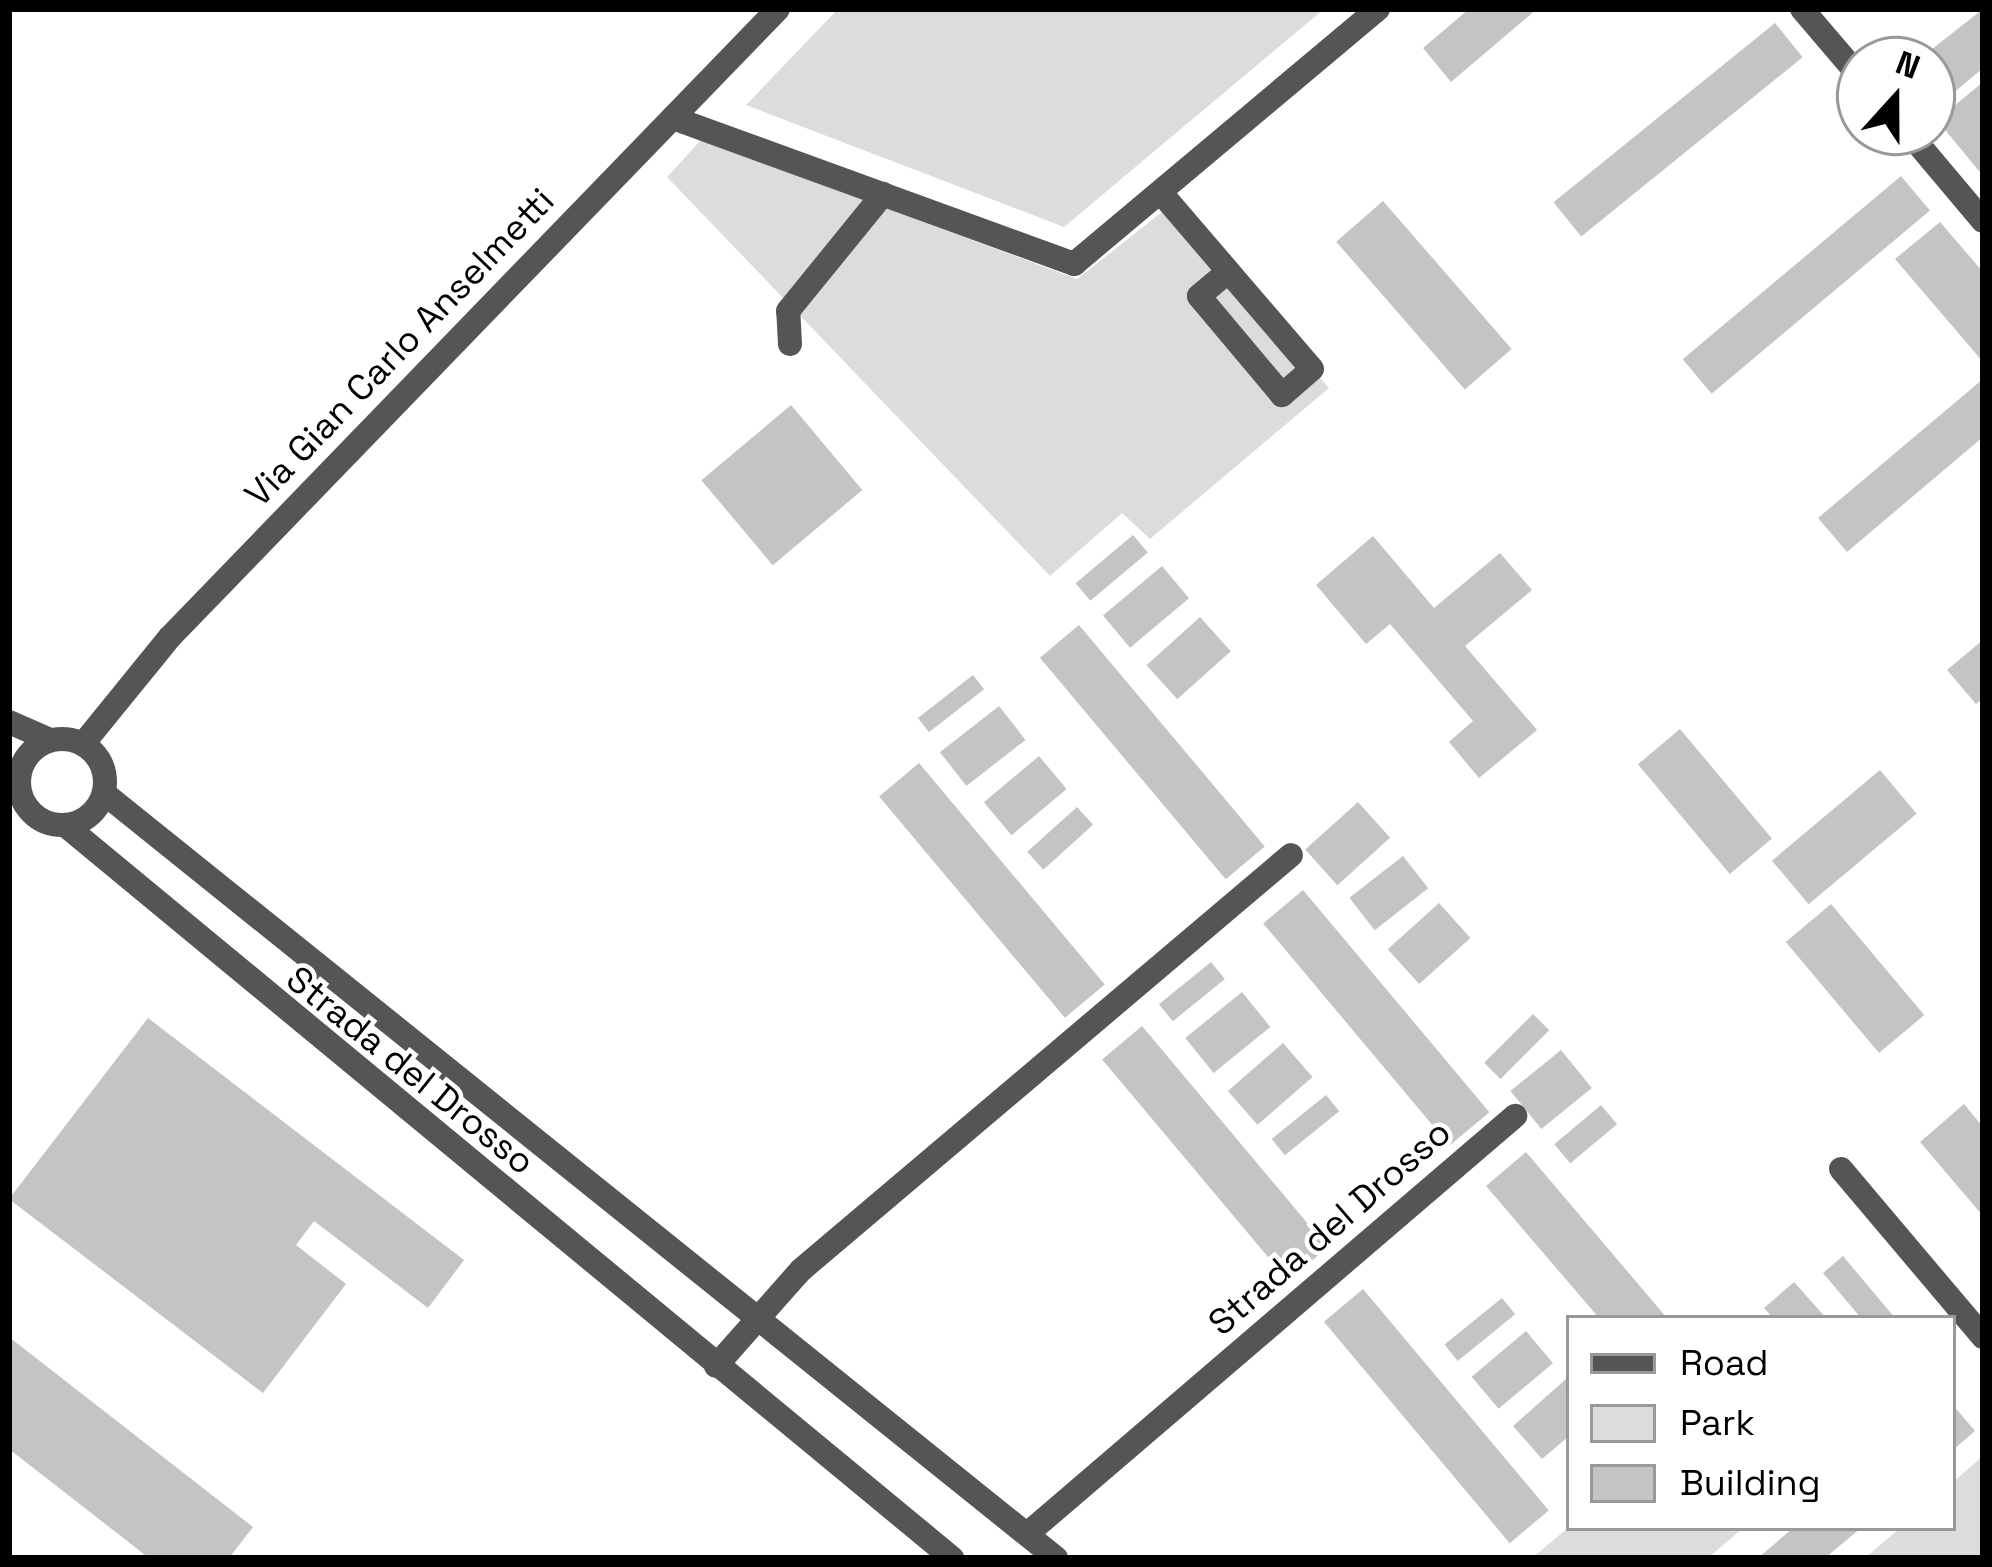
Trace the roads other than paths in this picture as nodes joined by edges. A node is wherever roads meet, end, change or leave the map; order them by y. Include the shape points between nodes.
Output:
1 (778, 9) edge
2 (1378, 9) edge
3 (1802, 9) edge
4 (1836, 48) edge
5 (673, 118) junction
6 (1928, 156) edge
7 (883, 194) junction
8 (1162, 194) junction
9 (1983, 221) edge
10 (1228, 272) junction
11 (790, 344) dead end
12 (9, 722) edge
13 (48, 739) junction
14 (83, 744) junction
15 (15, 772) edge
16 (105, 794) junction
17 (64, 825) junction
18 (1291, 855) dead end
19 (1515, 1115) dead end
20 (1841, 1169) dead end
21 (760, 1315) junction
22 (1983, 1337) edge
23 (716, 1366) junction
24 (1027, 1534) junction
25 (952, 1558) edge
26 (1057, 1558) edge

1 - 5 street, Via Gian Carlo Anselmetti
2 - 8 street
3 - 4 street
5 - 7 street
5 - 14 street, Via Gian Carlo Anselmetti via 170,637
6 - 9 street
7 - 8 street via 1074,264
7 - 11 street via 793,304
8 - 10 street
10 - 10 street via 1312,369 1282,395 1198,296
12 - 13 street
13 - 14 street
13 - 15 street
14 - 16 street
15 - 17 street via 31,810
16 - 17 street
16 - 21 street, Strada del Drosso
17 - 23 street, Strada del Drosso
18 - 21 street
19 - 24 street, Strada del Drosso
20 - 22 street
21 - 23 street
21 - 24 street, Strada del Drosso
23 - 25 street, Strada del Drosso
24 - 26 street, Strada del Drosso

